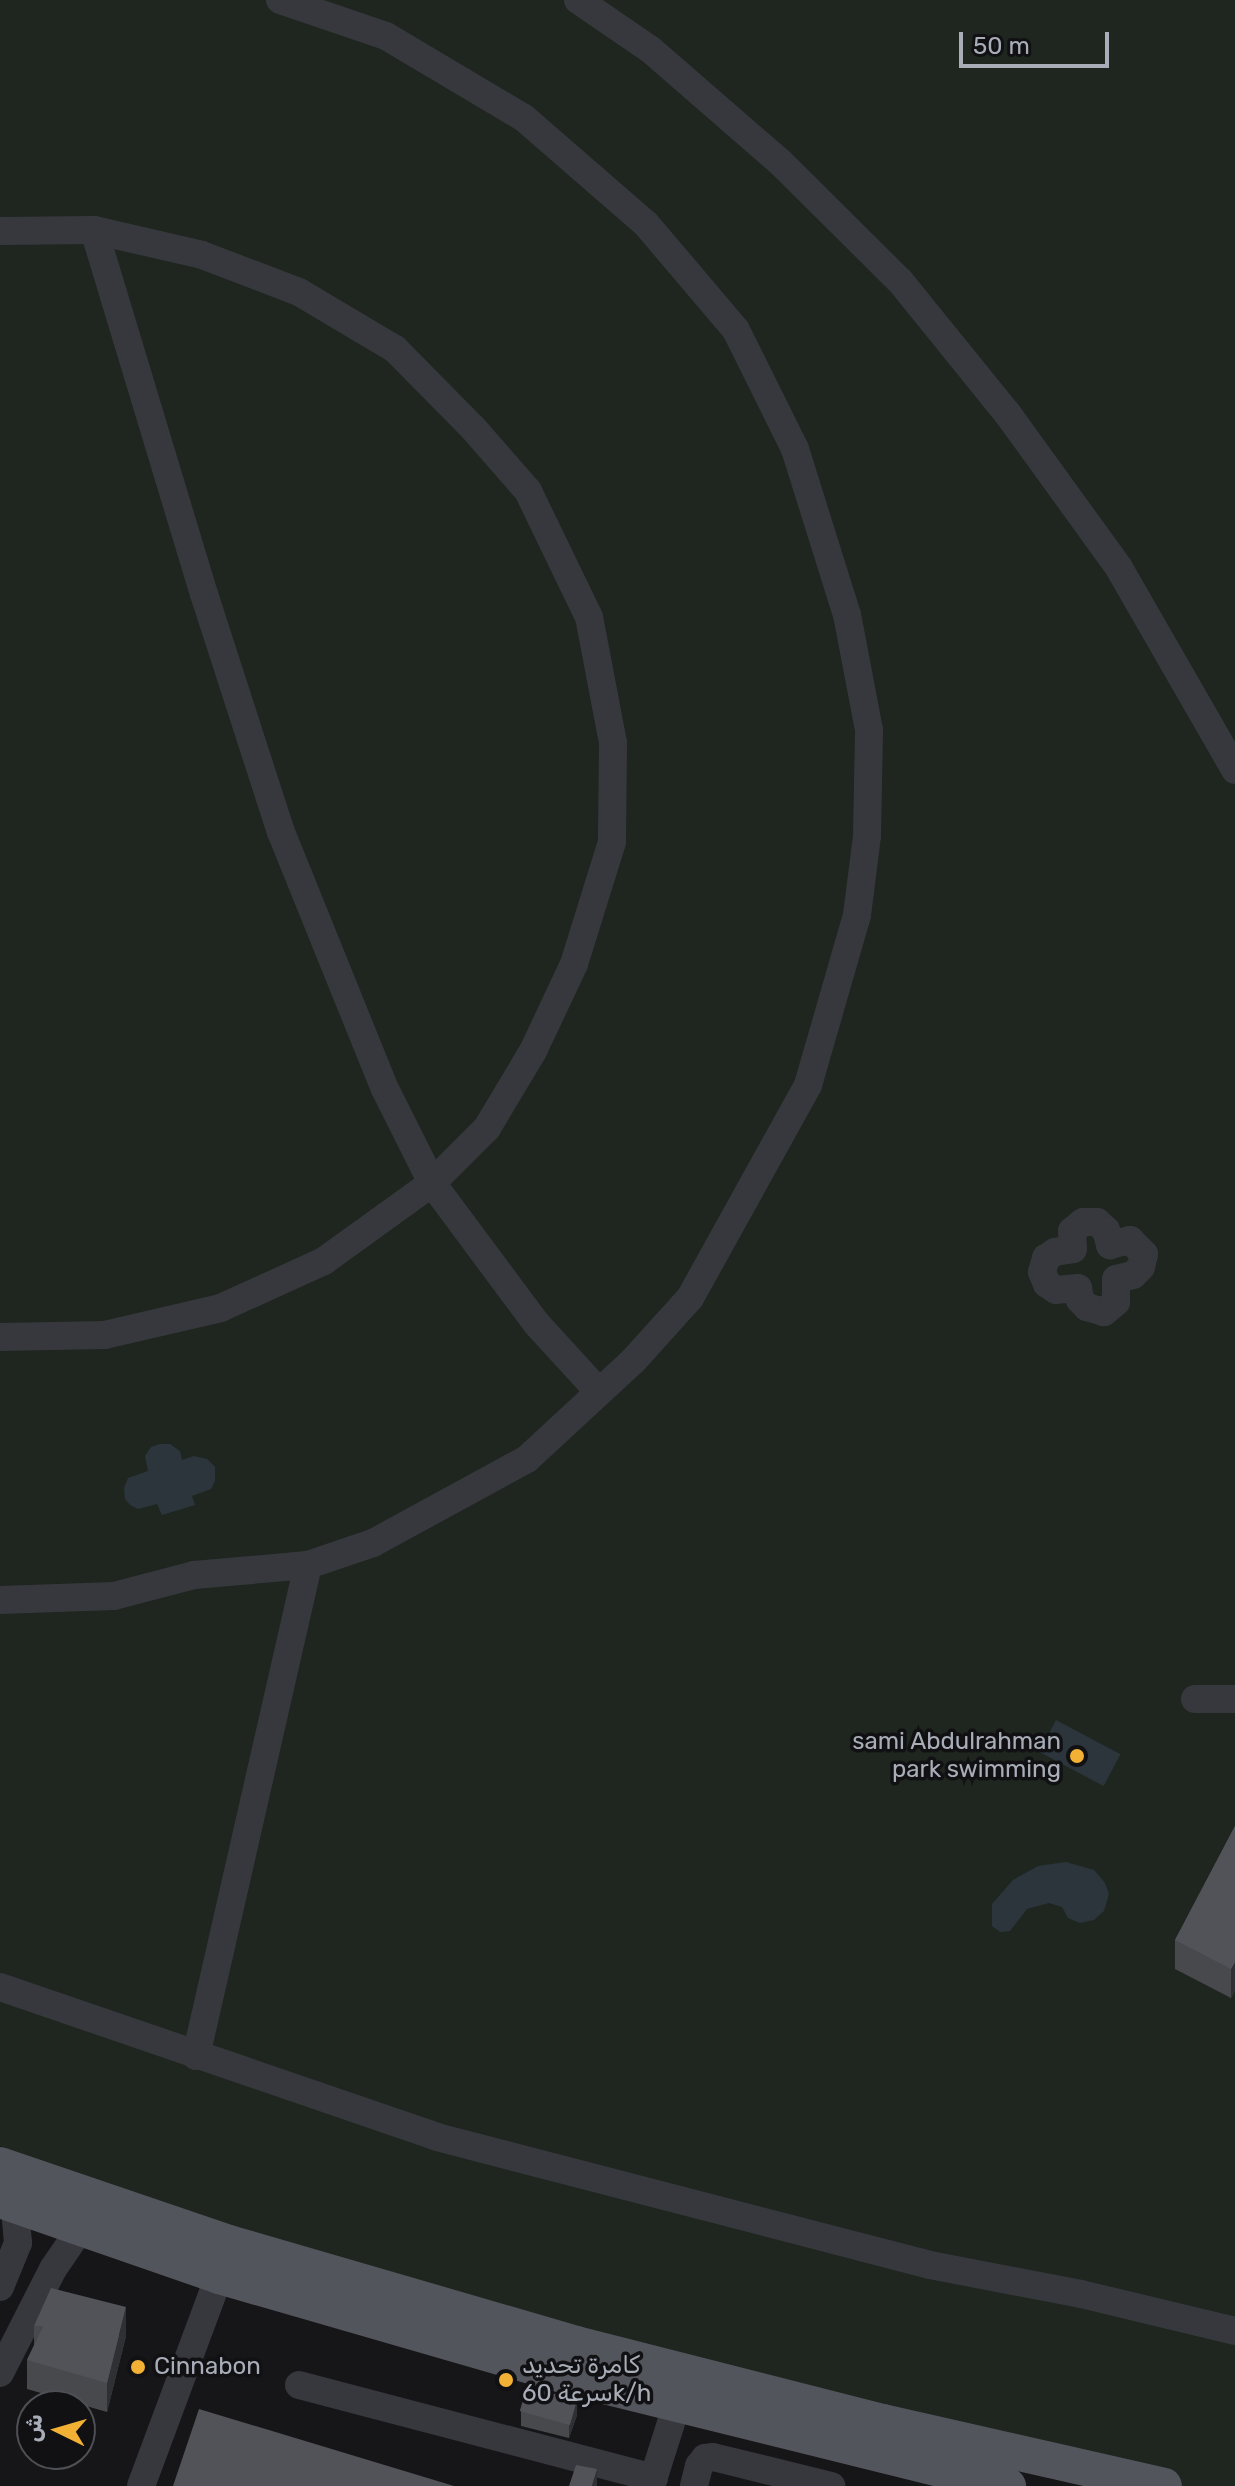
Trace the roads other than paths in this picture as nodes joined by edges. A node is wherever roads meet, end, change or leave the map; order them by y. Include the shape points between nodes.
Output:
1 (280, 0) edge
2 (578, 0) edge
3 (94, 230) junction
4 (0, 231) edge
5 (1235, 770) edge
6 (432, 1183) junction
7 (0, 1337) edge
8 (599, 1392) junction
9 (308, 1565) junction
10 (0, 1600) edge
11 (1195, 1699) dead end
12 (1235, 1699) edge
13 (0, 1987) edge
14 (196, 2056) junction
15 (0, 2165) edge
16 (8, 2203) edge
17 (81, 2228) junction
18 (219, 2276) junction
19 (0, 2287) edge
20 (1235, 2331) edge
21 (0, 2373) edge
22 (299, 2385) dead end
23 (671, 2423) dead end
24 (744, 2475) edge
25 (652, 2482) edge
26 (1001, 2485) edge
27 (141, 2486) edge
28 (694, 2486) edge
29 (831, 2486) edge
30 (1164, 2486) edge

1 - 8 street via 386,36 524,118 646,224 736,330 795,449 847,615 869,730 867,836 857,915 808,1085 690,1298
2 - 5 street via 651,50 780,162 900,281 1007,413 1119,568
3 - 4 street
3 - 6 street via 281,832 385,1089
3 - 6 street via 202,255 299,292 395,349 528,491 589,617 613,743 612,842 574,964 533,1051 487,1128
6 - 7 street via 324,1261 221,1308 105,1335
6 - 8 street via 536,1323
8 - 9 street via 527,1459 373,1543
9 - 10 street via 194,1575 114,1596
9 - 14 street
11 - 12 street
13 - 14 street
14 - 20 street via 437,2137 763,2224
15 - 30 main road via 229,2243 561,2340
16 - 17 main road
16 - 19 street via 18,2243
17 - 18 main road
17 - 21 street via 53,2269
18 - 26 main road via 580,2380
18 - 27 street
22 - 25 street
23 - 25 street
24 - 28 street via 705,2458
24 - 29 street

